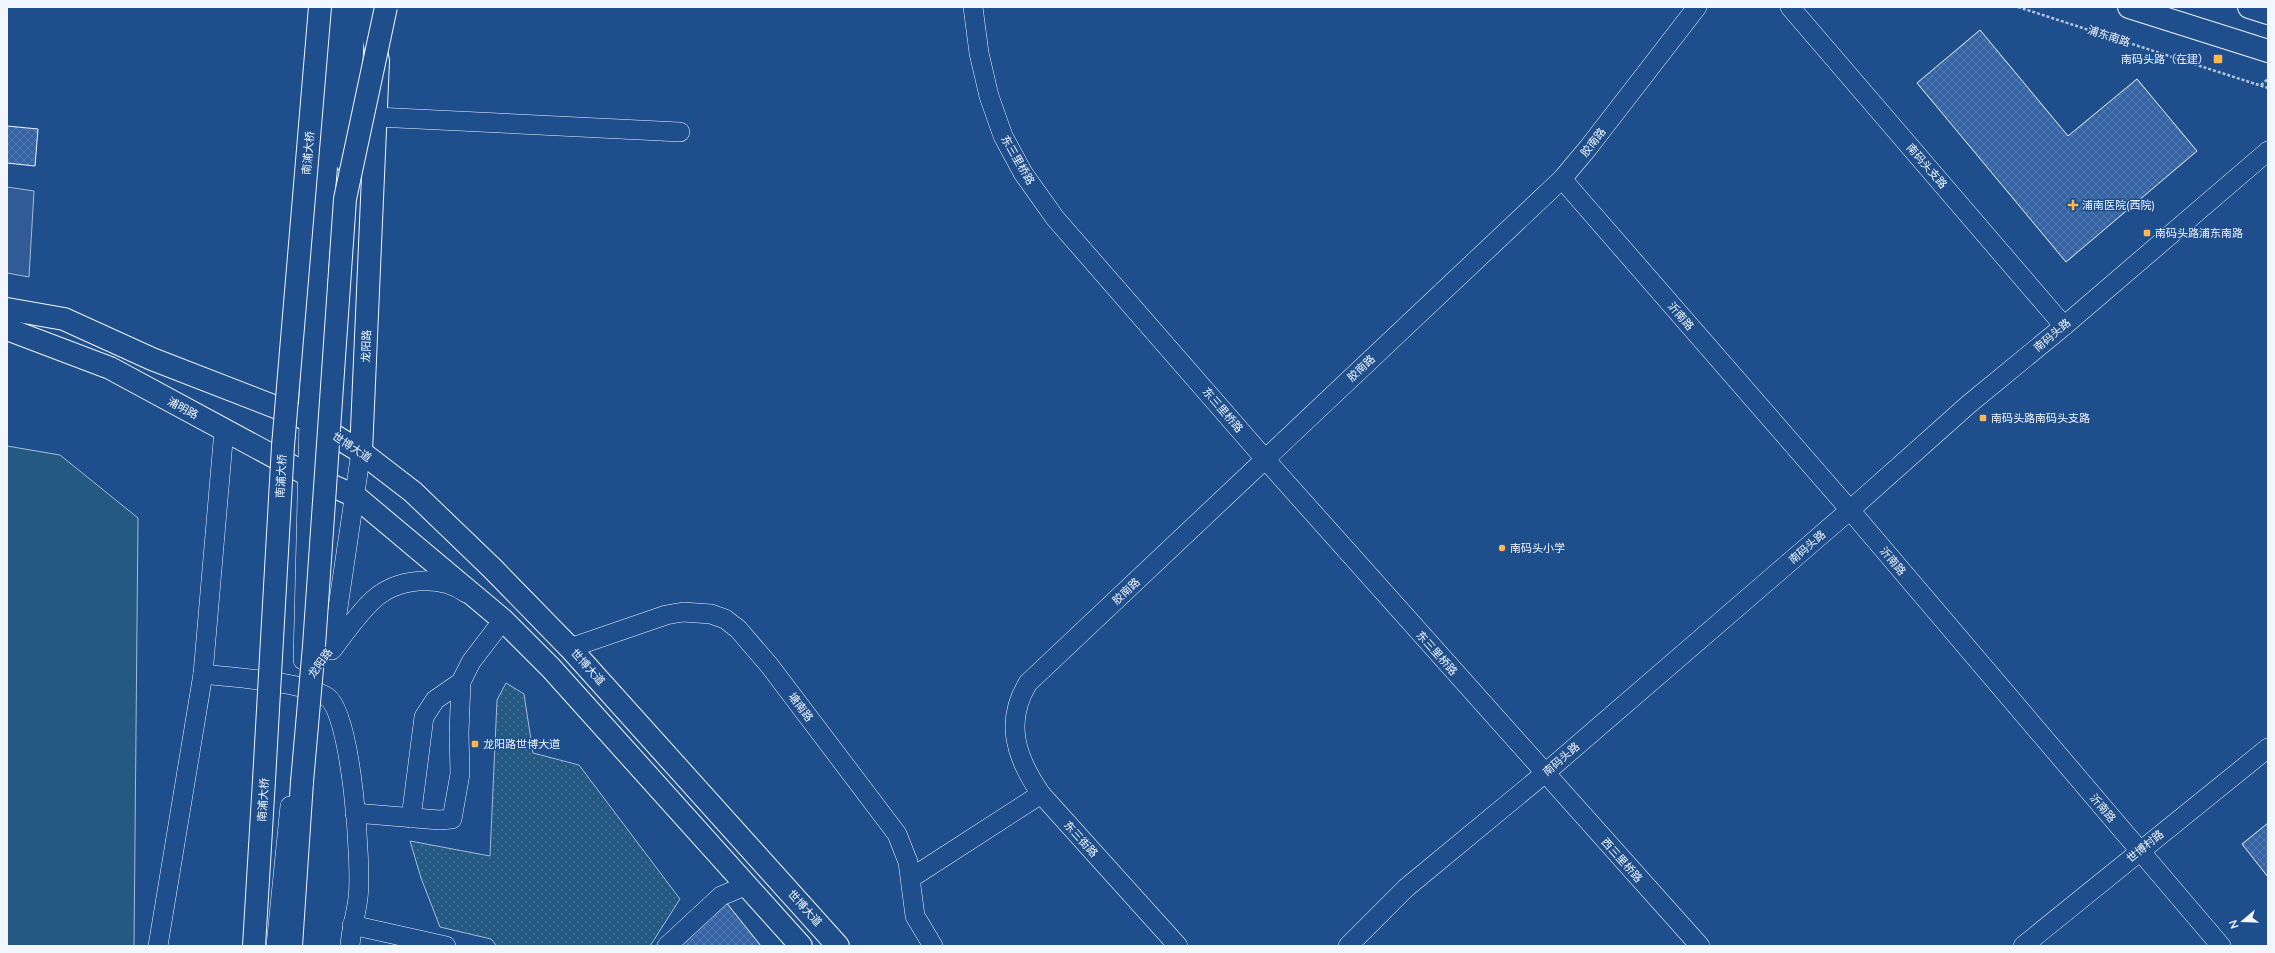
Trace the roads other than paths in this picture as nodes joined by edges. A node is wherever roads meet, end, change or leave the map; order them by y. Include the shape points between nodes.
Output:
1 (320, 7) edge
2 (340, 7) edge
3 (354, 7) edge
4 (368, 7) edge
5 (386, 7) edge
6 (973, 7) edge
7 (1697, 7) edge
8 (1790, 7) edge
9 (2129, 7) edge
10 (2249, 7) edge
11 (2268, 13) edge
12 (2268, 51) edge
13 (376, 117) junction
14 (680, 132) dead end
15 (2268, 151) edge
16 (1562, 179) junction
17 (345, 199) junction
18 (7, 309) edge
19 (2064, 326) junction
20 (7, 329) edge
21 (309, 420) junction
22 (224, 430) junction
23 (361, 452) junction
24 (1265, 459) junction
25 (308, 475) junction
26 (355, 496) junction
27 (1850, 510) junction
28 (502, 620) junction
29 (570, 648) junction
30 (332, 650) junction
31 (203, 674) junction
32 (461, 682) junction
33 (302, 687) junction
34 (1015, 716) joint
35 (2268, 748) edge
36 (1544, 774) junction
37 (1041, 794) junction
38 (354, 813) junction
39 (411, 818) junction
40 (2140, 850) junction
41 (911, 878) junction
42 (747, 885) junction
43 (352, 925) junction
44 (158, 946) edge
45 (254, 946) edge
46 (276, 946) edge
47 (291, 946) edge
48 (350, 946) edge
49 (446, 946) edge
50 (667, 946) edge
51 (802, 946) edge
52 (838, 946) edge
53 (933, 946) edge
54 (1178, 946) edge
55 (1348, 946) edge
56 (1700, 946) edge
57 (2023, 946) edge
58 (2221, 946) edge

1 - 45 main road, 南浦大桥, bridge via 283,446
2 - 21 main road, 龙阳路 via 318,258
3 - 17 main road, bridge
4 - 13 main road, 龙阳路 via 378,61
5 - 17 main road, bridge
6 - 24 street, 东三里桥路 via 978,53 989,96 1003,136 1023,173 1055,218
7 - 16 street, 胶南路
8 - 19 street, 南码头支路
9 - 12 main road
10 - 11 main road
13 - 14 street
13 - 23 main road, 龙阳路
15 - 19 street, 南码头路
16 - 24 street, 胶南路
16 - 27 street, 沂南路
17 - 47 main road, bridge
18 - 21 main road via 64,319 152,359
19 - 27 street, 南码头路 via 1969,404
20 - 22 main road, 浦明路 via 110,368
21 - 23 main road, 世博大道
21 - 25 street, 龙阳路
22 - 25 main road, 浦明路
22 - 31 street
23 - 26 street, 龙阳路
23 - 29 main road, 世博大道 via 413,492
24 - 34 street, 胶南路 via 1028,683 1019,698
24 - 36 street, 东三里桥路
25 - 26 main road, 浦明路
25 - 33 street, 龙阳路
26 - 28 main road
26 - 30 street, 龙阳路
27 - 36 street, 南码头路
27 - 40 street, 沂南路
28 - 30 street via 461,590 437,581 413,582 392,589 375,599
28 - 32 street via 471,662
28 - 42 main road via 551,668
29 - 41 street, 塘南路 via 666,615 683,612 711,614 725,620 738,629 769,665 886,817 903,848
29 - 52 main road, 世博大道
30 - 33 street, 龙阳路
31 - 33 street
31 - 44 street
32 - 39 street via 435,700 424,717
32 - 39 street via 460,774 452,818
33 - 38 street via 328,698 337,710 349,755
33 - 46 street
34 - 37 street, 东三街路 via 1015,735 1020,756 1028,776
35 - 40 street, 世博村路
36 - 55 street, 南码头路 via 1406,888
36 - 56 street, 西三里桥路
37 - 41 street
37 - 54 street, 东三街路
38 - 39 street
38 - 43 street via 359,857 358,898
40 - 57 street, 世博村路
40 - 58 street, 沂南路
41 - 53 street, 塘南路 via 915,916
42 - 50 street via 721,896
42 - 51 main road
43 - 48 street
43 - 49 street

